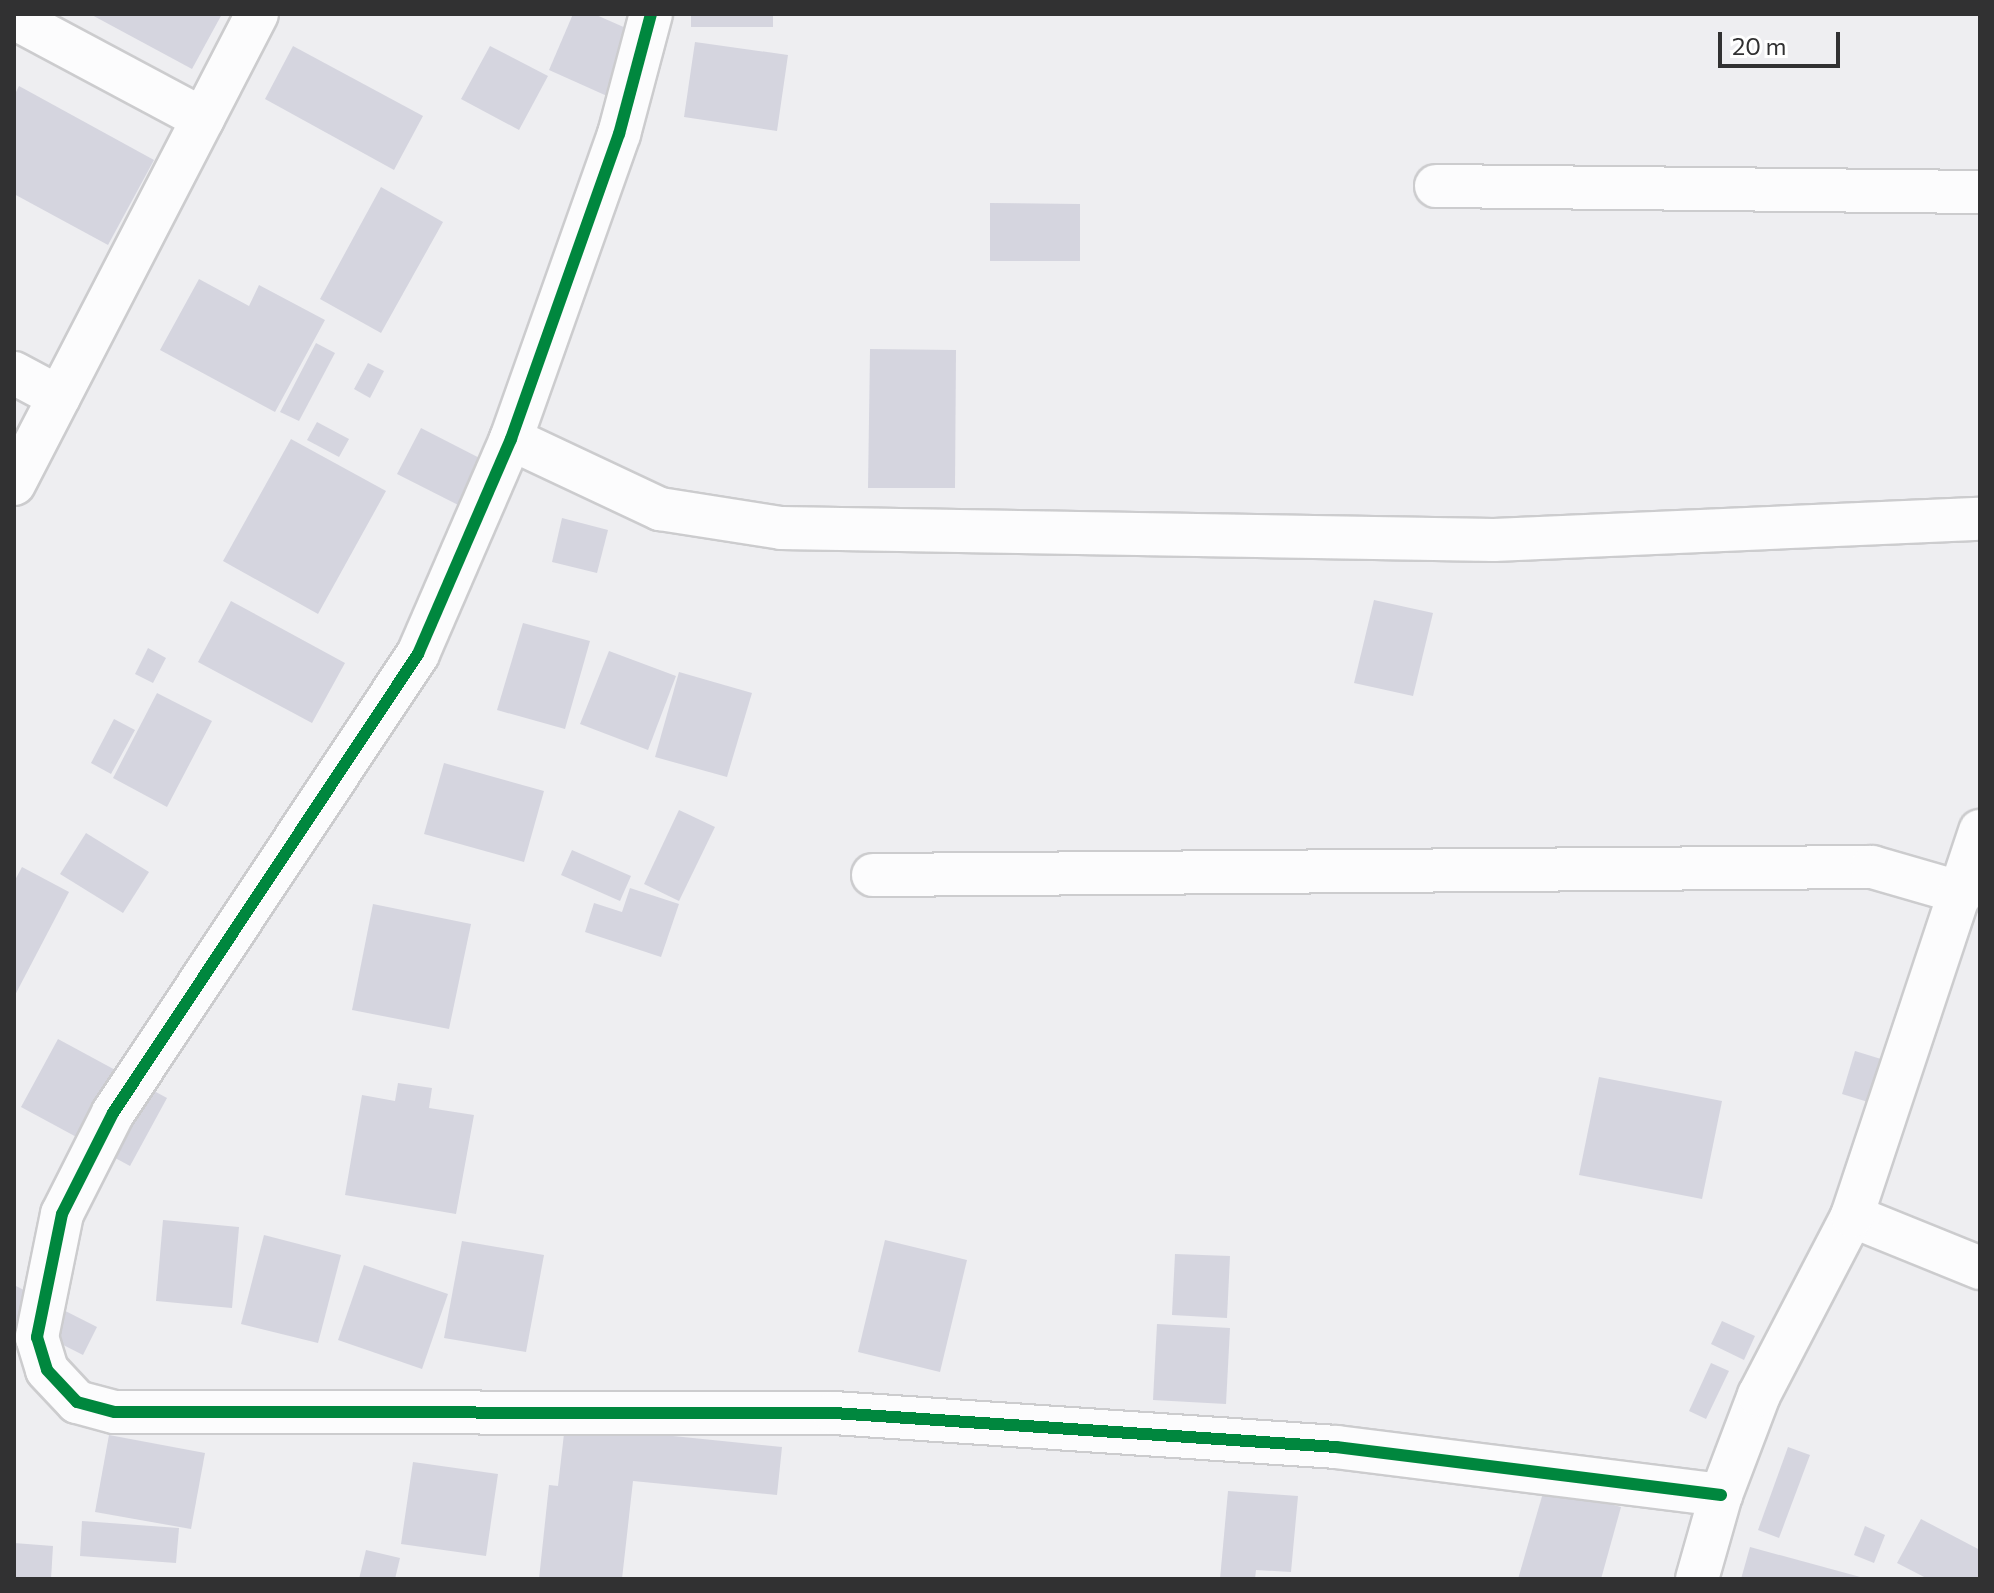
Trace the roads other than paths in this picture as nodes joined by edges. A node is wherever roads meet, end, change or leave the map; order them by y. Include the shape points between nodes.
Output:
1 (257, 14) edge
2 (651, 14) edge
3 (14, 18) edge
4 (203, 119) junction
5 (1436, 186) dead end
6 (1980, 192) edge
7 (14, 373) edge
8 (59, 397) junction
9 (511, 439) junction
10 (14, 484) edge
11 (1980, 519) edge
12 (1980, 831) edge
13 (873, 875) dead end
14 (1962, 893) junction
15 (1852, 1216) junction
16 (1980, 1268) edge
17 (1721, 1495) junction
18 (1697, 1579) edge

1 - 4 street
2 - 9 street via 619,134
3 - 4 street
4 - 8 street
5 - 6 street
7 - 8 street
8 - 10 street
9 - 11 street via 660,509 781,528 1494,540
9 - 17 street via 418,654 113,1113 62,1214 37,1337 47,1370 77,1402 115,1412 834,1413 1336,1447
12 - 14 street
13 - 14 street via 1872,867
14 - 15 street
15 - 16 street
15 - 17 street via 1759,1395
17 - 18 street

